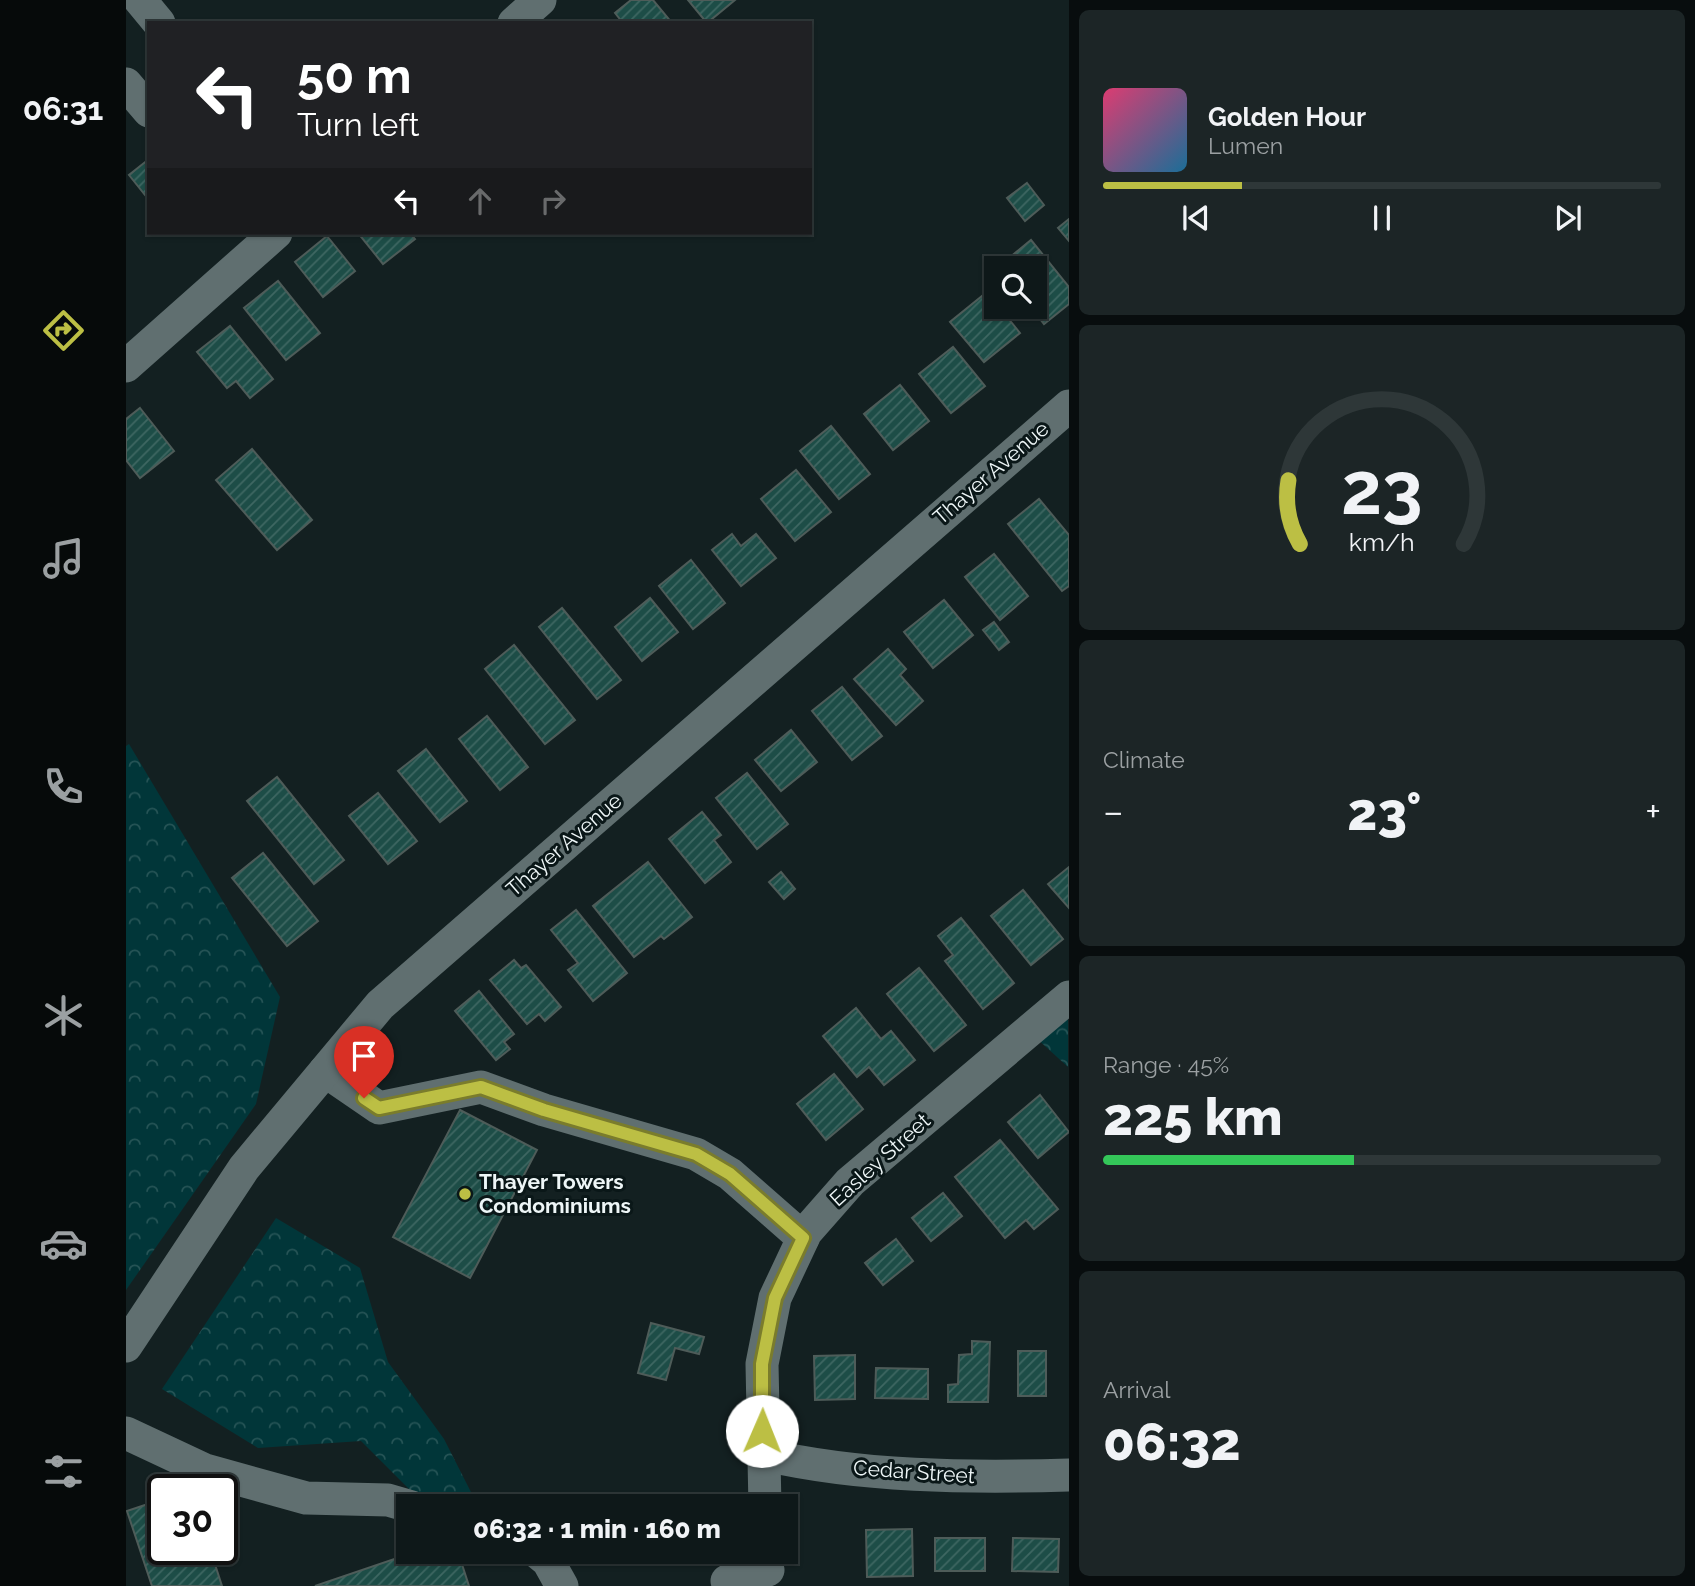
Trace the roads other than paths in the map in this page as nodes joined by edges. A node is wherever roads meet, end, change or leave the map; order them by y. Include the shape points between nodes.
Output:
1 (140, 0) edge
2 (540, 0) edge
3 (157, 21) edge
4 (516, 21) edge
5 (126, 84) edge
6 (147, 109) edge
7 (263, 237) edge
8 (126, 366) edge
9 (1069, 406) edge
10 (1069, 997) edge
11 (325, 1071) junction
12 (803, 1238) junction
13 (126, 1346) edge
14 (126, 1433) edge
15 (762, 1454) junction
16 (1069, 1475) edge
17 (764, 1494) edge
18 (396, 1502) edge
19 (550, 1564) edge
20 (769, 1570) edge
21 (727, 1581) dead end
22 (562, 1586) edge

1 - 3 street
2 - 4 street
5 - 6 street
7 - 8 street
9 - 11 street, Thayer Avenue via 380,1005
10 - 12 street, Easley Street via 850,1182
11 - 12 street via 379,1108 481,1087 696,1154 730,1174
11 - 13 street, Thayer Avenue via 244,1168
12 - 15 street, Easley Street via 775,1298 762,1364
14 - 18 street via 205,1470 306,1498
15 - 16 street, Cedar Street via 805,1464 989,1477
15 - 17 street, Easley Street
19 - 22 street
20 - 21 street

